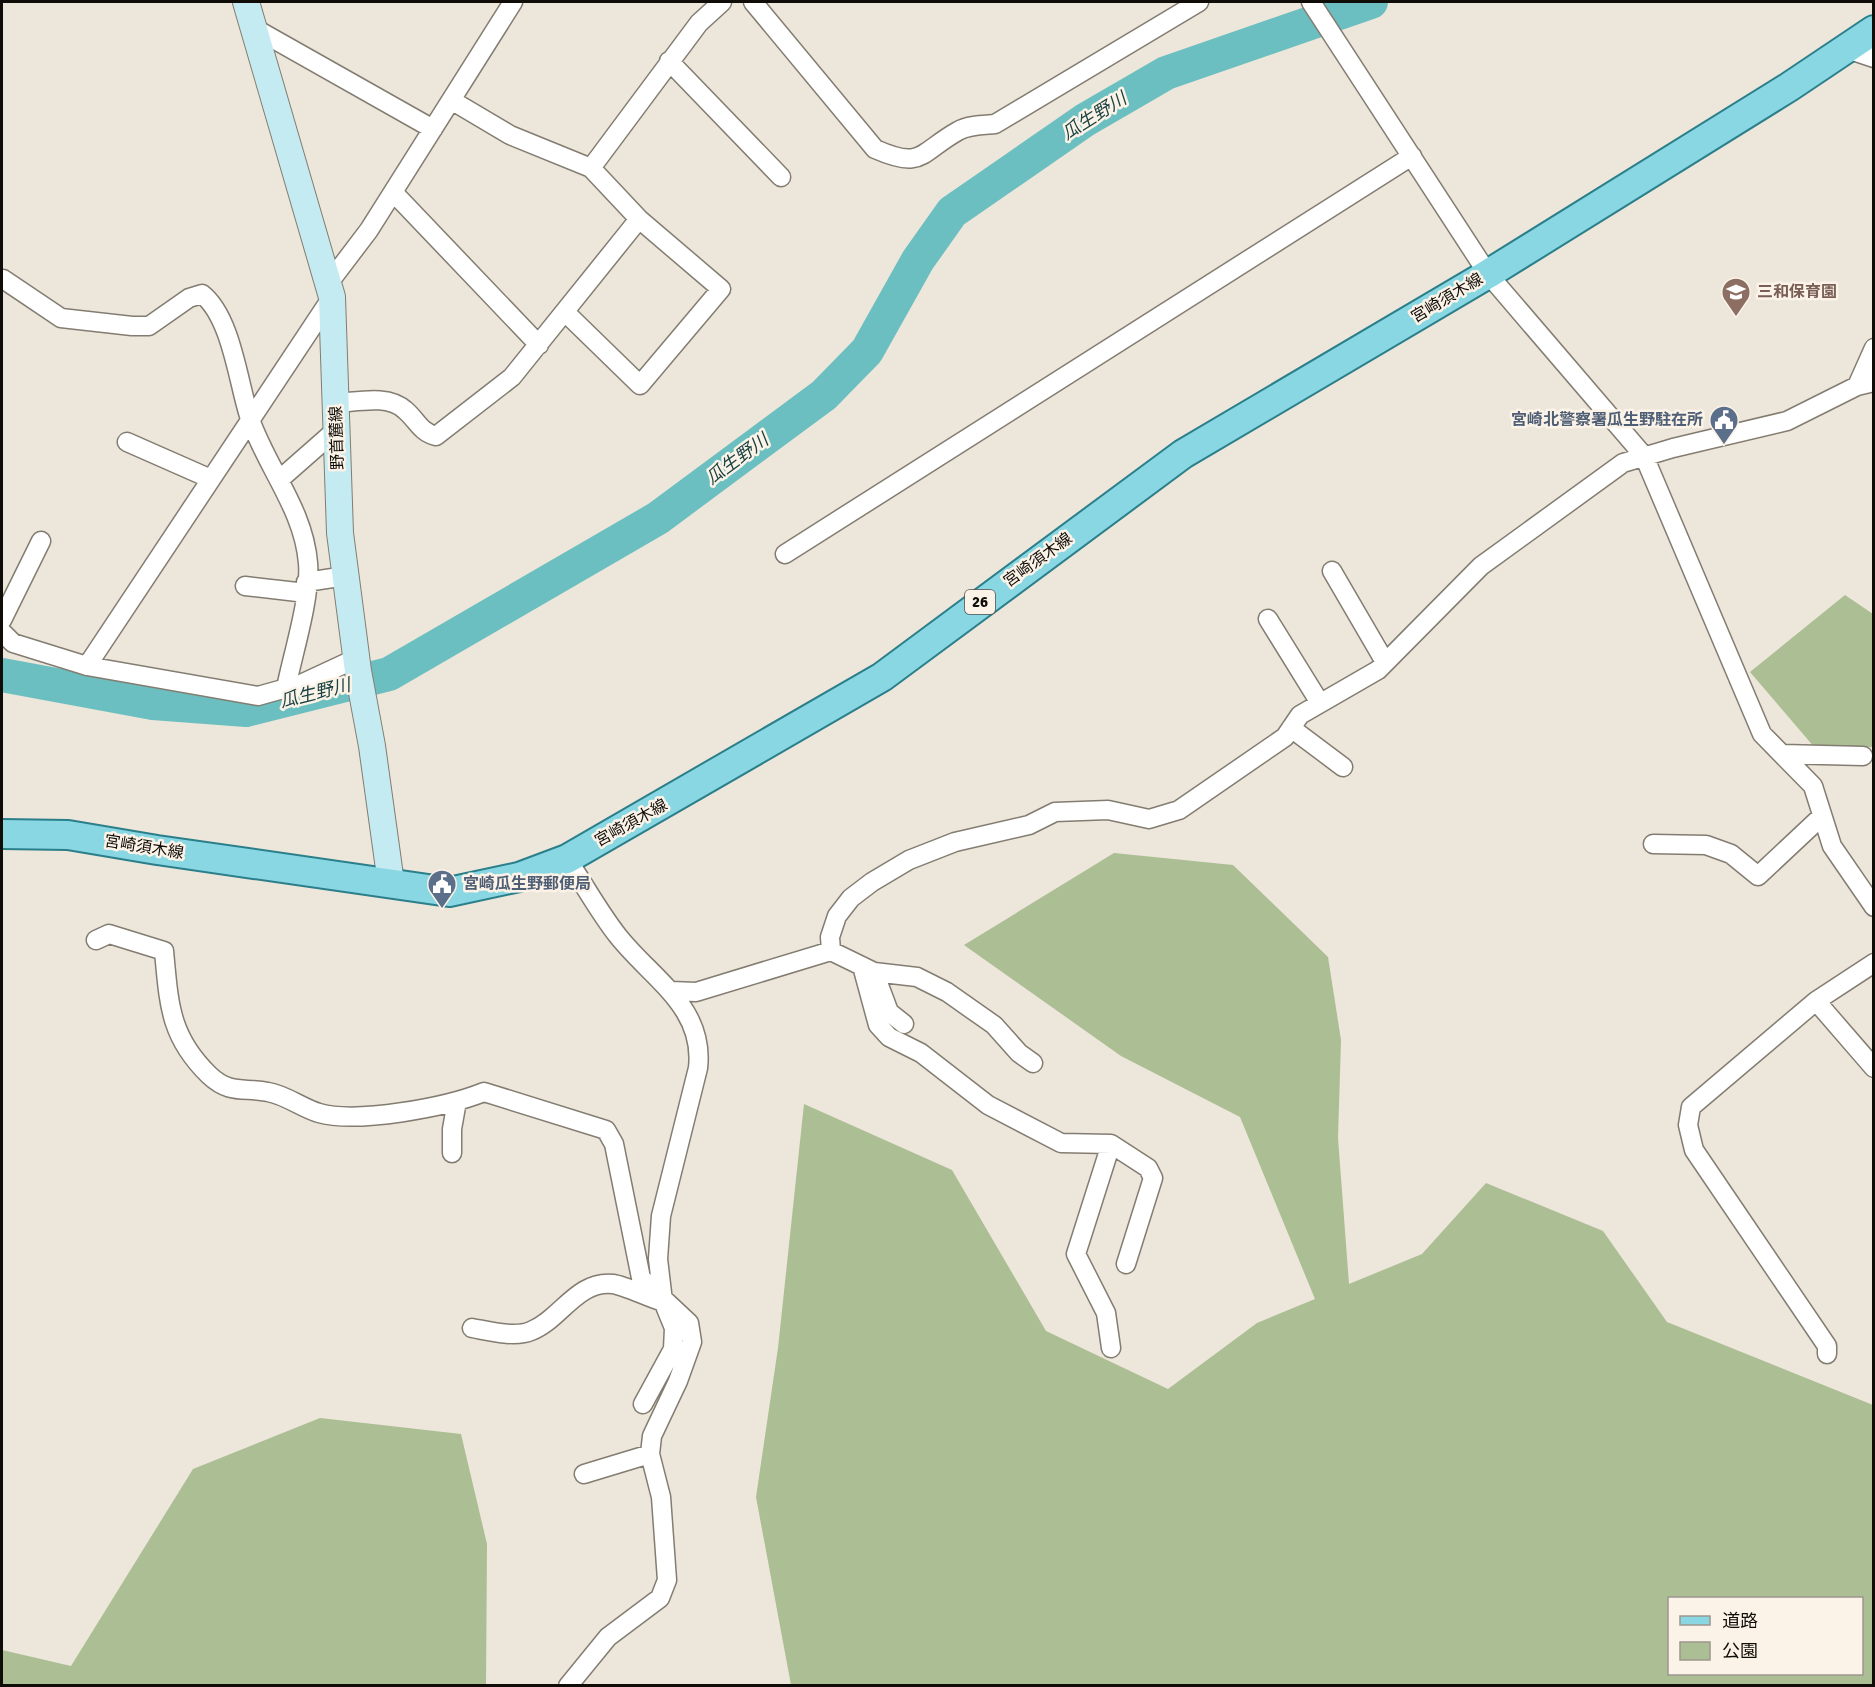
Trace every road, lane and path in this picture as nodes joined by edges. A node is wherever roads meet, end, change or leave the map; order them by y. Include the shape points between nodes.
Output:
1 (246, 2) edge
2 (513, 2) edge
3 (722, 2) edge
4 (753, 2) edge
5 (1199, 2) edge
6 (1312, 3) edge
7 (254, 28) junction
8 (1874, 30) edge
9 (1846, 49) junction
10 (1874, 58) edge
11 (669, 61) junction
12 (451, 100) junction
13 (433, 129) junction
14 (1412, 156) junction
15 (591, 168) junction
16 (781, 177) dead end
17 (393, 192) junction
18 (639, 219) junction
19 (1488, 274) junction
20 (2, 281) edge
21 (330, 291) junction
22 (565, 312) junction
23 (539, 345) junction
24 (1874, 348) edge
25 (1865, 384) edge
26 (336, 403) junction
27 (250, 420) junction
28 (337, 429) junction
29 (127, 442) dead end
30 (1644, 456) junction
31 (211, 479) junction
32 (279, 480) junction
33 (41, 541) dead end
34 (785, 554) dead end
35 (1332, 571) dead end
36 (346, 576) junction
37 (245, 586) dead end
38 (306, 588) junction
39 (1268, 619) dead end
40 (2, 620) edge
41 (2, 632) edge
42 (1385, 662) junction
43 (357, 664) junction
44 (87, 666) junction
45 (286, 688) junction
46 (1320, 704) junction
47 (1291, 728) junction
48 (1782, 754) junction
49 (1863, 756) dead end
50 (1343, 767) dead end
51 (1822, 816) junction
52 (2, 834) edge
53 (1653, 844) dead end
54 (567, 859) junction
55 (391, 883) junction
56 (1874, 907) edge
57 (96, 940) dead end
58 (831, 951) junction
59 (1874, 963) edge
60 (868, 969) junction
61 (671, 991) junction
62 (1816, 1001) junction
63 (904, 1024) dead end
64 (1033, 1063) dead end
65 (1874, 1068) edge
66 (457, 1101) junction
67 (1112, 1144) junction
68 (452, 1154) dead end
69 (1126, 1264) dead end
70 (663, 1301) junction
71 (472, 1328) dead end
72 (1111, 1348) dead end
73 (1827, 1354) dead end
74 (643, 1404) dead end
75 (650, 1454) junction
76 (585, 1474) dead end
77 (568, 1686) edge

1 - 7 main road, 野首麓線
2 - 12 street
3 - 11 street via 699,22
4 - 5 street via 875,149 898,159 918,159 960,129 995,124
6 - 14 street
7 - 13 street
7 - 21 main road, 野首麓線
8 - 9 main road, 宮崎須木線 / 26
9 - 10 street
9 - 19 main road, 宮崎須木線 / 26
11 - 15 street
11 - 16 street
12 - 13 street
12 - 15 street via 510,135
13 - 17 street
14 - 19 street
14 - 34 street
15 - 18 street
17 - 21 street
17 - 23 street
18 - 22 street
18 - 22 street via 721,289 640,385
19 - 30 street
19 - 54 main road, 宮崎須木線 / 26 via 1183,454 882,677
20 - 27 street via 61,318 132,326 149,326 189,298 202,294 212,302 235,359
21 - 26 main road, 野首麓線
21 - 27 street
22 - 23 street
23 - 26 street via 512,377 436,436 425,434 403,408 384,400
24 - 25 street
25 - 30 street via 1787,421
26 - 28 main road, 野首麓線
27 - 31 street
27 - 32 street
28 - 32 street
28 - 36 main road, 野首麓線 via 340,533
29 - 31 street
30 - 42 street via 1623,463 1482,566
30 - 48 street via 1762,734
31 - 44 street
32 - 38 street via 296,515 308,563
33 - 40 street
35 - 42 street
36 - 38 street
36 - 43 main road, 野首麓線
37 - 38 street
38 - 45 street
39 - 46 street
41 - 44 street via 13,644
42 - 46 street
43 - 45 street
43 - 55 main road, 野首麓線
44 - 45 street via 258,696
46 - 47 street via 1300,715
47 - 50 street
47 - 58 street via 1285,737 1179,810 1149,819 1108,810 1055,812 1029,825 955,842 909,860 851,898 837,916 830,936
48 - 49 street
48 - 51 street via 1813,786
51 - 53 street via 1758,876 1731,854 1706,845
51 - 56 street via 1832,846
52 - 55 main road, 宮崎須木線 / 26 via 68,835
54 - 55 main road, 宮崎須木線 / 26 via 519,877 449,892
54 - 61 street via 618,936
57 - 66 street via 109,934 164,951 170,1013 184,1043 210,1076 232,1090 269,1092 320,1114 363,1117
58 - 60 street
58 - 61 street via 696,992
59 - 62 street
60 - 63 street via 890,1012
60 - 64 street via 917,977 947,992 994,1025
60 - 67 street via 878,1025 889,1037 921,1053 988,1106 1061,1143
61 - 70 street via 695,1029 700,1047 661,1216 658,1259
62 - 65 street
62 - 73 street via 1691,1107 1688,1125 1694,1150 1827,1346
66 - 68 street
66 - 70 street via 484,1092 606,1130 614,1144 641,1278
67 - 69 street via 1148,1168 1153,1178
67 - 72 street via 1076,1254 1106,1313
70 - 71 street via 613,1284 591,1288 530,1332
70 - 74 street via 674,1328 673,1349
70 - 75 street via 689,1323 692,1342 652,1436
75 - 76 street
75 - 77 street via 661,1497 667,1580 660,1598 608,1637

